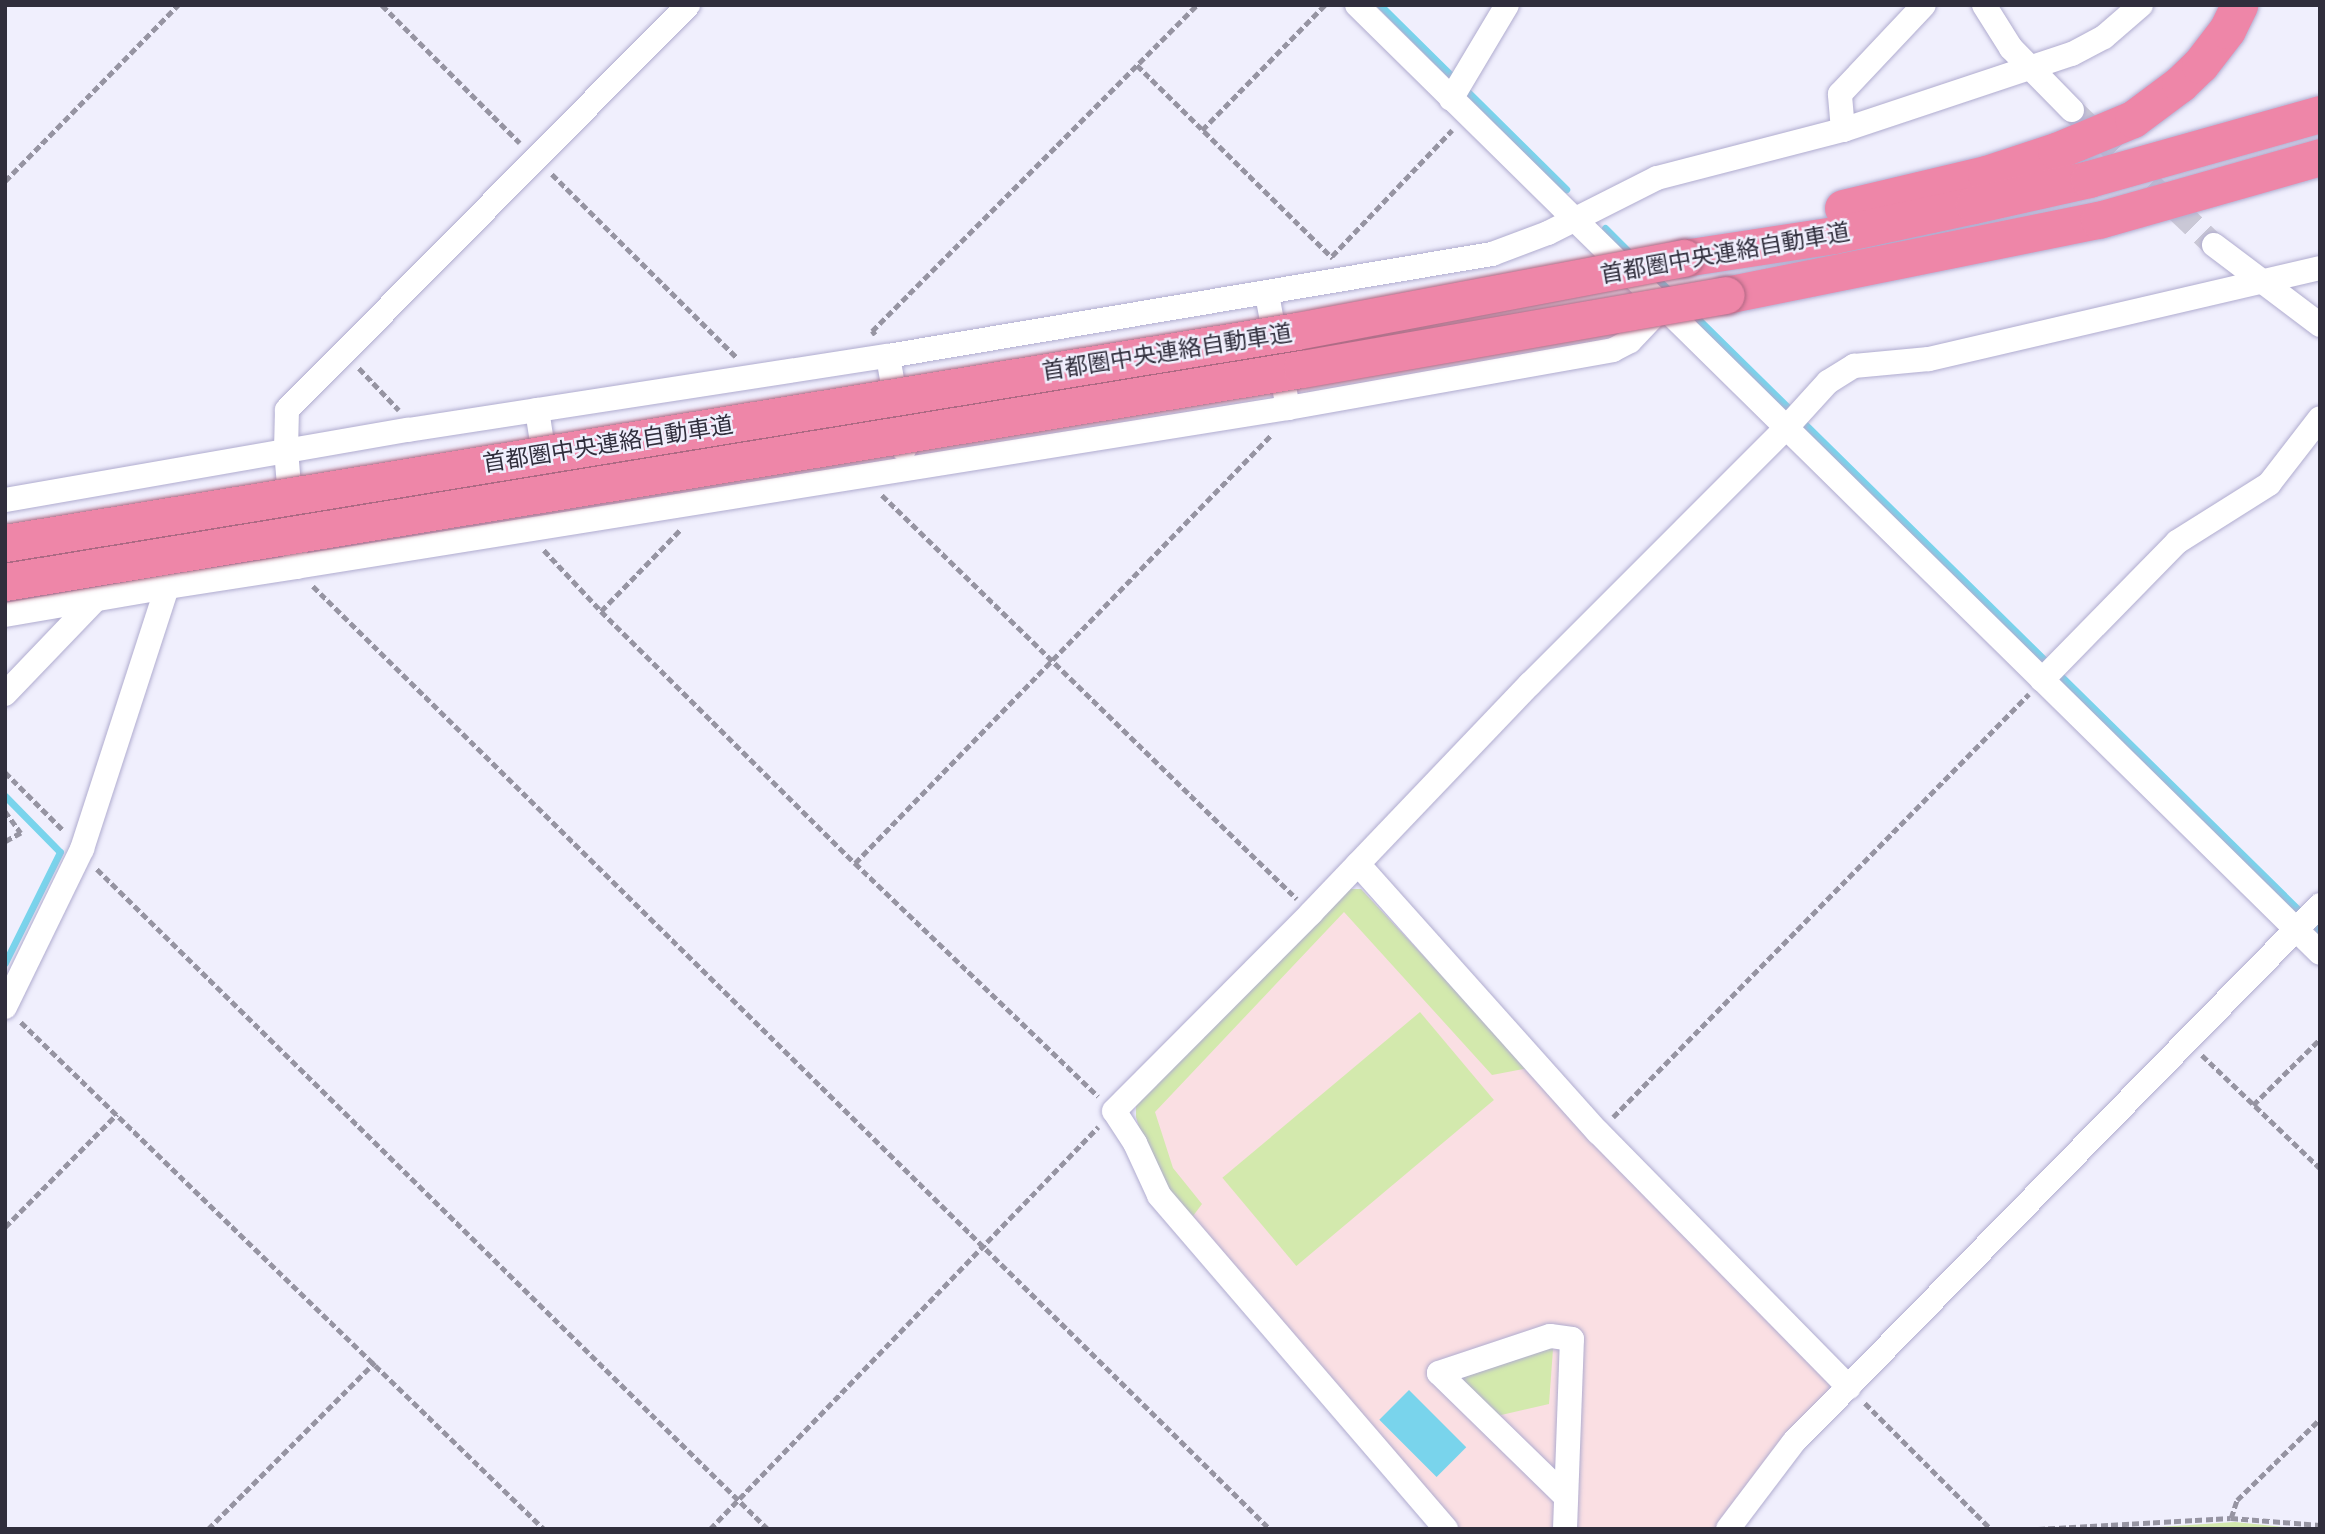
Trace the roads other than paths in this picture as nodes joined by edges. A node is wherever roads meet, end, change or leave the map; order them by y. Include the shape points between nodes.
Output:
1 (688, 5) edge
2 (1357, 5) edge
3 (1507, 5) edge
4 (1923, 5) edge
5 (1984, 5) edge
6 (2141, 5) edge
7 (2239, 5) edge
8 (2031, 69) junction
9 (1459, 106) junction
10 (2072, 110) tunnel mouth
11 (2320, 114) edge
12 (1843, 130) junction
13 (2320, 157) edge
14 (2282, 168) junction
15 (2320, 169) edge
16 (1576, 218) junction
17 (2214, 245) tunnel mouth
18 (1683, 252) junction
19 (2320, 268) edge
20 (2260, 281) junction
21 (1267, 294) junction
22 (1665, 305) junction
23 (2320, 325) edge
24 (888, 356) junction
25 (1288, 408) junction
26 (537, 410) junction
27 (2320, 418) edge
28 (1787, 427) junction
29 (286, 450) junction
30 (907, 467) junction
31 (5, 500) edge
32 (555, 524) junction
33 (5, 543) edge
34 (296, 566) junction
35 (5, 582) edge
36 (167, 587) junction
37 (95, 600) junction
38 (5, 615) edge
39 (2042, 680) junction
40 (5, 694) edge
41 (1358, 864) junction
42 (2320, 905) edge
43 (2296, 929) junction
44 (2320, 953) edge
45 (5, 1007) edge
46 (1849, 1387) junction
47 (1565, 1496) junction
48 (1446, 1529) edge
49 (1565, 1529) edge
50 (1728, 1529) edge

1 - 29 street via 286,410
2 - 9 street
3 - 9 street
4 - 12 street via 1840,94
5 - 8 street via 2011,48
6 - 8 street via 2104,37
7 - 18 highway via 2227,30 2190,75 2110,131 1986,174
8 - 10 street
8 - 12 street
9 - 16 street via 1549,197
11 - 18 highway, 首都圏中央連絡自動車道 via 2089,179 1987,202 1834,235
12 - 16 street via 1657,178
13 - 14 highway, 首都圏中央連絡自動車道
14 - 15 highway
14 - 35 highway, 首都圏中央連絡自動車道, bridge via 2099,220 1726,295
16 - 21 street via 1492,254
16 - 22 street
17 - 20 street
18 - 33 highway, 首都圏中央連絡自動車道, bridge via 1396,312
19 - 20 street
20 - 23 street
20 - 28 street via 1929,359 1854,366 1828,382
21 - 24 street
21 - 25 street
22 - 25 street via 1630,341 1613,351
22 - 28 street
24 - 26 street
24 - 30 street
25 - 30 street
26 - 29 street
26 - 32 street
27 - 39 street via 2269,484 2177,542
28 - 39 street
28 - 41 street
29 - 31 street
29 - 34 street
30 - 32 street
32 - 34 street
34 - 36 street
36 - 37 street
36 - 45 street via 82,849
37 - 38 street
37 - 40 street
39 - 43 street
41 - 46 street via 1598,1132
41 - 48 street via 1114,1111 1159,1195
42 - 43 street
43 - 44 street
43 - 46 street
46 - 50 street via 1793,1443
47 - 47 street via 1478,1411 1439,1373 1550,1336 1572,1339
47 - 49 street

